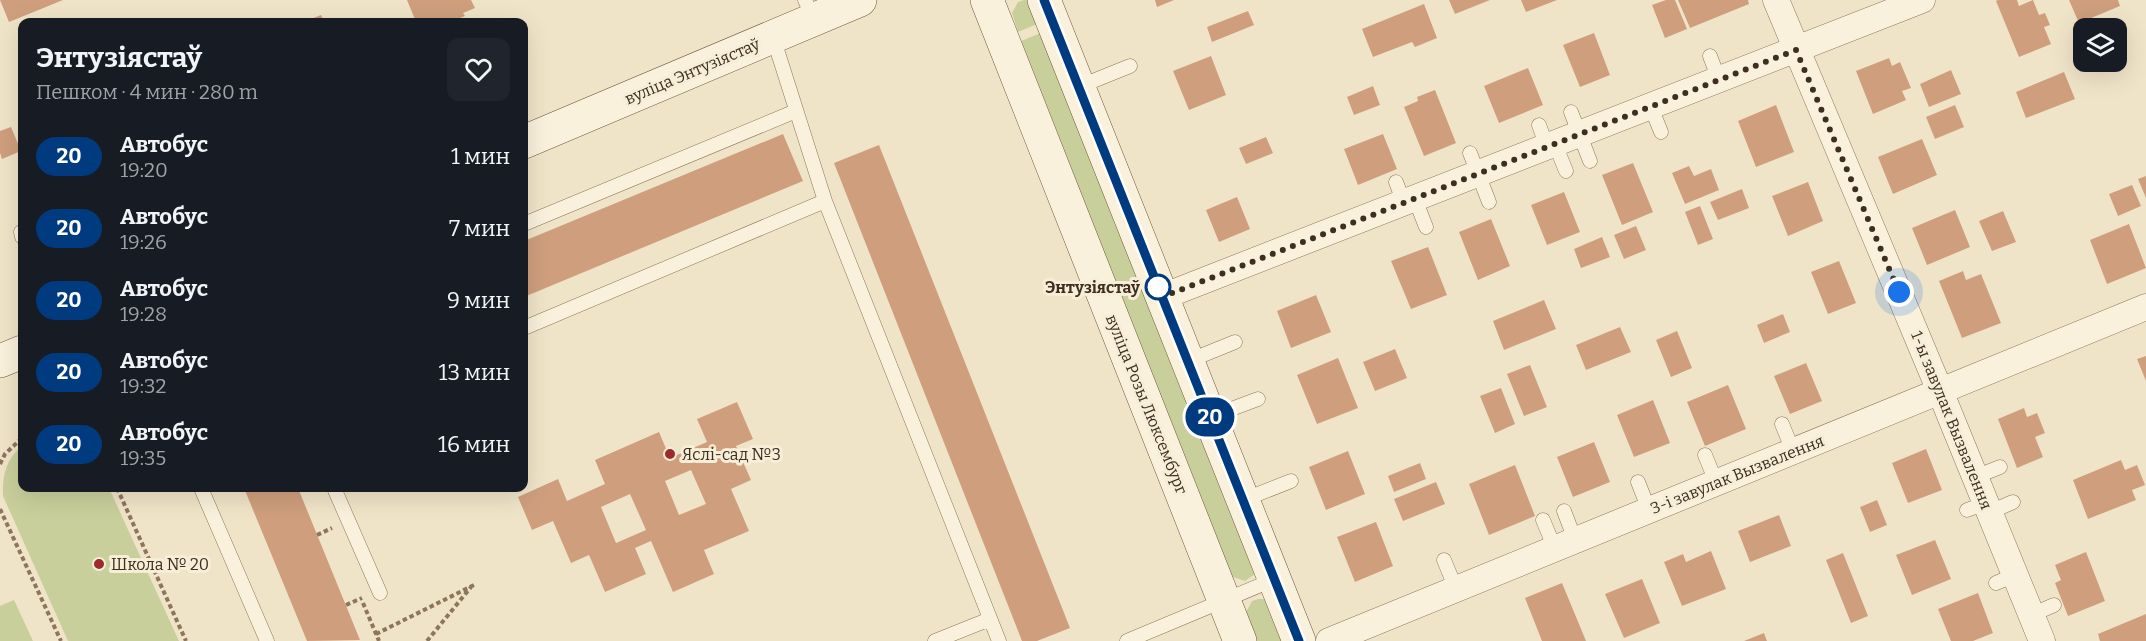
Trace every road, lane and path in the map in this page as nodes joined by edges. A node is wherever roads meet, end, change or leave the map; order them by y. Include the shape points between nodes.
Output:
1 (860, 0) edge
2 (987, 0) edge
3 (1044, 0) edge
4 (1776, 0) edge
5 (1922, 0) edge
6 (809, 10) edge
7 (772, 37) junction
8 (1796, 50) junction
9 (1710, 56) dead end
10 (1130, 66) dead end
11 (1719, 80) junction
12 (1078, 87) junction
13 (1651, 107) junction
14 (796, 111) junction
15 (1575, 123) junction
16 (1661, 132) dead end
17 (1547, 139) junction
18 (528, 140) edge
19 (1590, 161) dead end
20 (1474, 163) junction
21 (1566, 171) dead end
22 (1405, 195) junction
23 (825, 201) junction
24 (1489, 202) dead end
25 (528, 222) edge
26 (1426, 227) dead end
27 (1162, 297) junction
28 (2146, 307) edge
29 (528, 326) edge
30 (1235, 342) dead end
31 (18, 354) edge
32 (0, 361) edge
33 (1188, 361) junction
34 (1941, 391) junction
35 (1258, 399) dead end
36 (1210, 417) junction
37 (1782, 424) dead end
38 (18, 442) edge
39 (1793, 451) junction
40 (1705, 455) dead end
41 (0, 464) edge
42 (2000, 467) dead end
43 (1976, 477) junction
44 (1291, 481) dead end
45 (1638, 482) dead end
46 (1716, 482) junction
47 (119, 492) edge
48 (203, 492) edge
49 (336, 492) edge
50 (1243, 500) junction
51 (2013, 502) dead end
52 (0, 508) edge
53 (1981, 508) junction
54 (1649, 510) junction
55 (1564, 511) dead end
56 (1543, 520) dead end
57 (333, 528) dead end
58 (317, 535) dead end
59 (1565, 544) junction
60 (1444, 560) dead end
61 (1275, 579) junction
62 (1456, 589) junction
63 (380, 593) dead end
64 (362, 598) dead end
65 (1224, 599) junction
66 (346, 605) dead end
67 (2054, 605) dead end
68 (2031, 615) junction
69 (990, 619) junction
70 (376, 634) dead end
71 (61, 641) edge
72 (186, 641) edge
73 (267, 641) edge
74 (427, 641) edge
75 (935, 641) edge
76 (999, 641) edge
77 (1127, 641) edge
78 (1240, 641) edge
79 (1299, 641) edge
80 (1329, 641) edge
81 (2042, 641) edge

1 - 6 main road, вуліца Энтузіястаў
2 - 65 main road, вуліца Розы Люксембург
3 - 12 main road
4 - 8 street, 1-ы завулак Вызвалення
5 - 8 street
6 - 7 main road, вуліца Энтузіястаў
7 - 14 lane
7 - 18 main road, вуліца Энтузіястаў
8 - 11 street
8 - 34 street, 1-ы завулак Вызвалення via 1818,121 1866,237
9 - 11 lane
10 - 12 lane
11 - 13 street
12 - 27 main road
13 - 15 street
13 - 16 lane
14 - 23 lane
14 - 25 lane
15 - 17 street
15 - 19 lane
17 - 20 street
17 - 21 lane
20 - 22 street
20 - 24 lane
22 - 26 lane
22 - 27 street
23 - 29 lane
23 - 69 lane
27 - 33 main road
28 - 34 street, 3-і завулак Вызвалення
30 - 33 lane
31 - 32 main road
33 - 36 main road
34 - 39 street, 3-і завулак Вызвалення
34 - 43 street, 1-ы завулак Вызвалення
35 - 36 lane
36 - 50 main road
37 - 39 lane
38 - 41 path
39 - 46 street, 3-і завулак Вызвалення
40 - 46 lane
42 - 43 lane
43 - 53 street, 1-ы завулак Вызвалення
44 - 50 lane
45 - 54 lane
46 - 54 street, 3-і завулак Вызвалення
47 - 72 path
48 - 73 lane
49 - 63 lane
50 - 61 main road
51 - 53 lane
52 - 71 path
53 - 68 street, 1-ы завулак Вызвалення via 2006,579
54 - 59 street, 3-і завулак Вызвалення
55 - 59 lane
56 - 59 lane
57 - 58 path
59 - 62 street, 3-і завулак Вызвалення
60 - 62 lane
61 - 65 lane
61 - 79 main road
62 - 80 street, 3-і завулак Вызвалення
64 - 66 path
65 - 77 lane
65 - 78 main road, вуліца Розы Люксембург
67 - 68 lane
68 - 81 street, 1-ы завулак Вызвалення
69 - 75 lane
69 - 76 lane
70 - 74 path via 474,585

